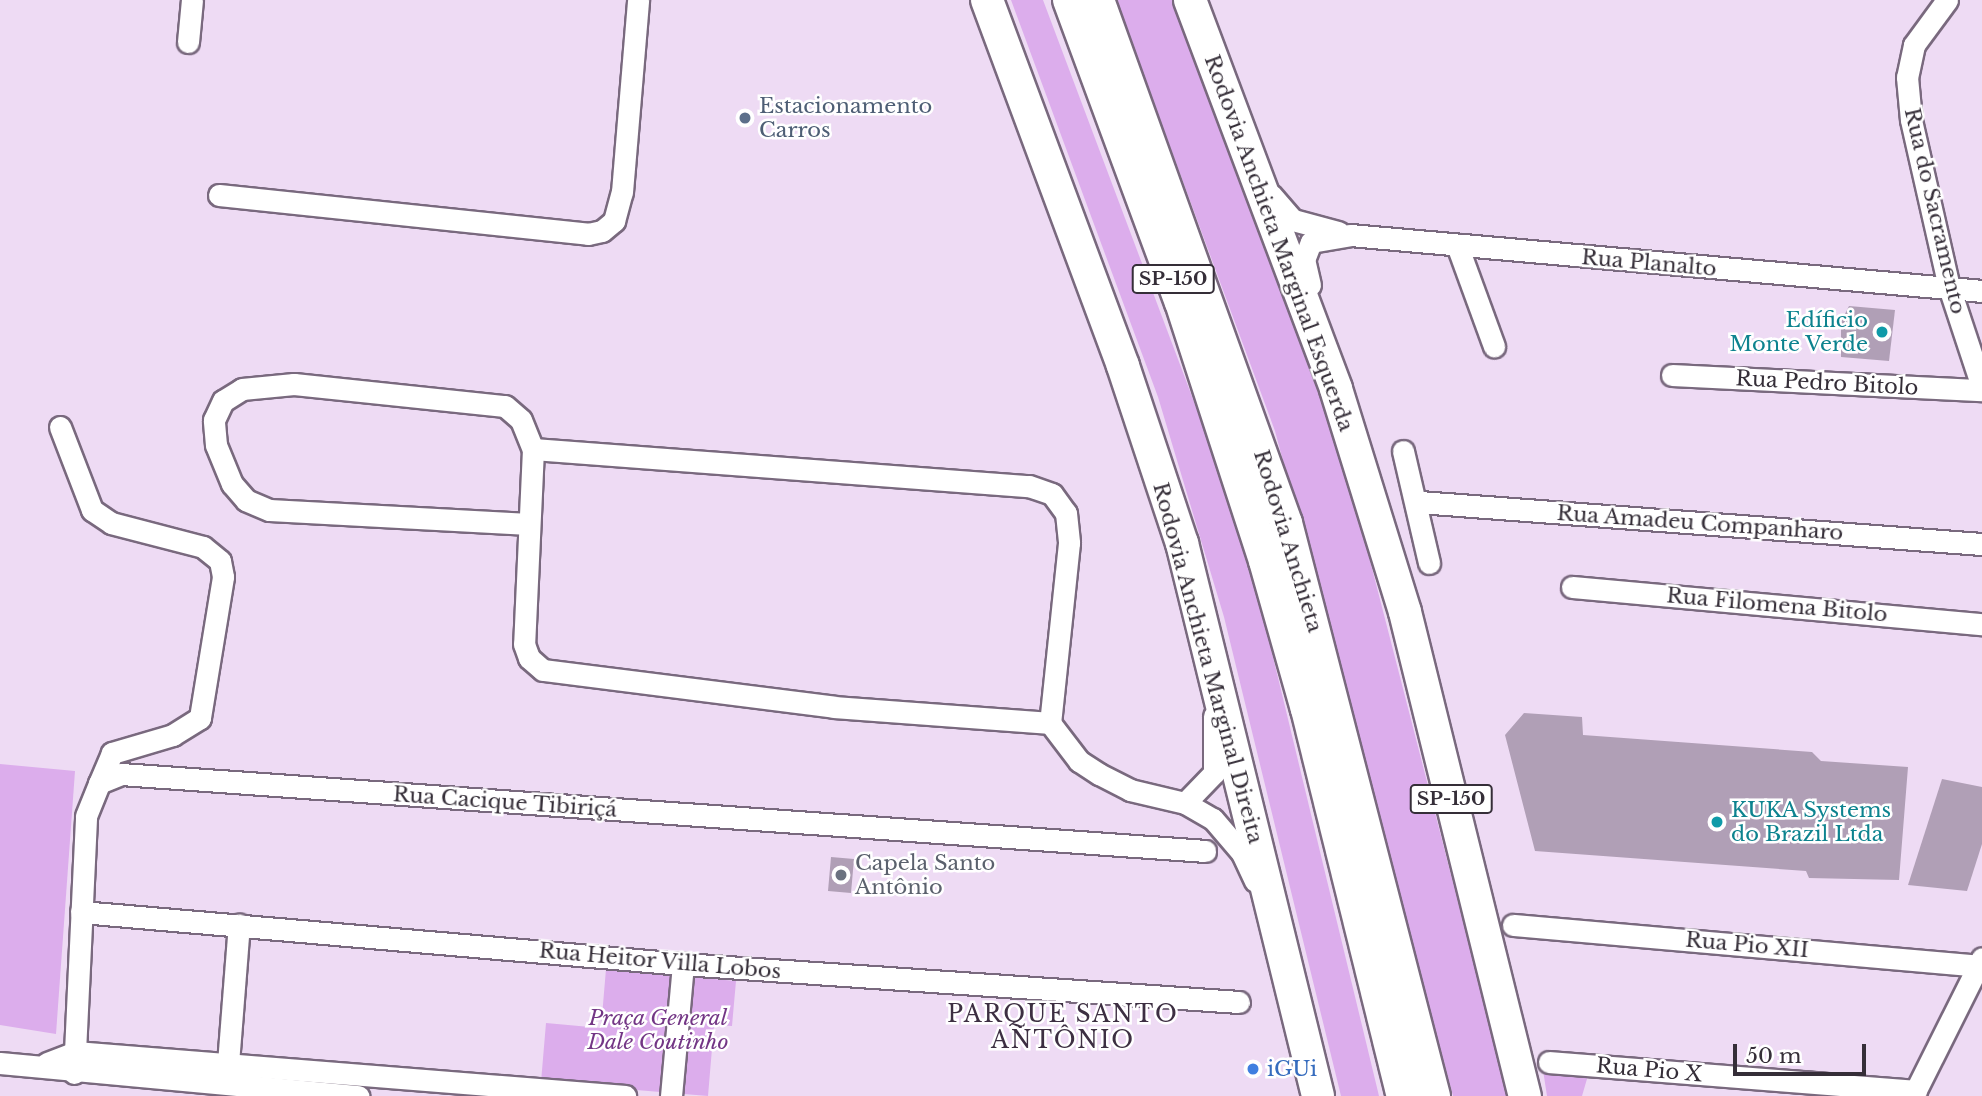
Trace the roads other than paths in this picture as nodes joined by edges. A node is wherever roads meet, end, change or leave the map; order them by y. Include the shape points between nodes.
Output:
1 (192, 0) edge
2 (638, 0) edge
3 (1069, 0) edge
4 (1098, 0) edge
5 (1189, 0) edge
6 (1947, 0) edge
7 (988, 3) edge
8 (188, 42) dead end
9 (1247, 154) junction
10 (219, 195) dead end
11 (1350, 235) junction
12 (1457, 245) junction
13 (1949, 287) junction
14 (1982, 291) edge
15 (1494, 346) dead end
16 (1672, 375) dead end
17 (1336, 389) junction
18 (1982, 389) edge
19 (60, 427) dead end
20 (533, 449) junction
21 (1404, 451) dead end
22 (1419, 502) junction
23 (528, 524) junction
24 (1982, 544) edge
25 (1429, 562) dead end
26 (1572, 587) dead end
27 (1982, 624) edge
28 (1211, 668) junction
29 (1050, 723) junction
30 (99, 783) junction
31 (1185, 803) junction
32 (1205, 851) dead end
33 (81, 912) junction
34 (239, 924) junction
35 (1513, 925) dead end
36 (1280, 934) junction
37 (1981, 963) edge
38 (682, 964) junction
39 (1296, 998) junction
40 (1239, 1003) dead end
41 (74, 1062) junction
42 (1549, 1062) dead end
43 (7, 1063) edge
44 (227, 1075) junction
45 (481, 1090) edge
46 (1915, 1093) edge
47 (358, 1096) edge
48 (625, 1096) edge
49 (671, 1096) edge
50 (1301, 1096) edge
51 (1318, 1096) edge
52 (1403, 1096) edge
53 (1434, 1096) edge
54 (1525, 1096) edge

1 - 8 street
2 - 10 street via 622,192 614,221 602,231 588,234
3 - 52 highway, Rodovia Anchieta / SP-150 via 1181,302 1265,561 1307,709
4 - 53 highway, Rodovia Anchieta / SP-150 via 1286,523
5 - 9 highway, Rodovia Anchieta Marginal Esquerda / SP-150
6 - 13 street, Rua do Sacramento via 1914,45 1907,77 1911,120
7 - 28 highway, Rodovia Anchieta Marginal Direita via 1123,366 1182,543
9 - 11 street, Rua Planalto via 1286,215
9 - 17 highway, Rodovia Anchieta Marginal Esquerda / SP-150
11 - 12 street, Rua Planalto
11 - 17 street, Rua Planalto via 1311,242 1304,260
12 - 13 street, Rua Planalto
12 - 15 street
13 - 14 street, Rua Planalto
13 - 18 street, Rua do Sacramento
16 - 18 street, Rua Pedro Bitolo
17 - 54 highway, Rodovia Anchieta Marginal Esquerda / SP-150 via 1405,612
19 - 30 street via 92,510 111,523 203,547 220,561 223,577 200,718 173,736 112,753
20 - 23 street
20 - 23 street via 521,420 505,406 485,401 267,385 232,395 214,419 216,445 232,484 246,500 269,510
20 - 29 street via 1015,485 1052,494 1066,513 1069,543
21 - 22 street
22 - 24 street, Rua Amadeu Companharo
22 - 25 street
23 - 29 street via 524,644 529,658 543,670 834,708
26 - 27 street, Rua Filomena Bitolo
28 - 31 street via 1214,773
28 - 36 highway, Rodovia Anchieta Marginal Direita
29 - 31 street via 1079,761 1099,774 1130,790
30 - 32 street, Rua Cacique Tibiriçá via 121,774
30 - 33 street via 86,816
31 - 36 street via 1229,836
33 - 34 street, Rua Heitor Villa Lobos
33 - 41 street
34 - 38 street, Rua Heitor Villa Lobos
34 - 44 street
35 - 37 street, Rua Pio XII
36 - 39 highway, Rodovia Anchieta Marginal Direita
37 - 46 street
38 - 40 street, Rua Heitor Villa Lobos
38 - 49 street
39 - 50 street
39 - 51 highway, Rodovia Anchieta Marginal Direita
41 - 43 street
41 - 44 street
42 - 46 street, Rua Pio X
44 - 45 street
44 - 47 street
45 - 48 street

